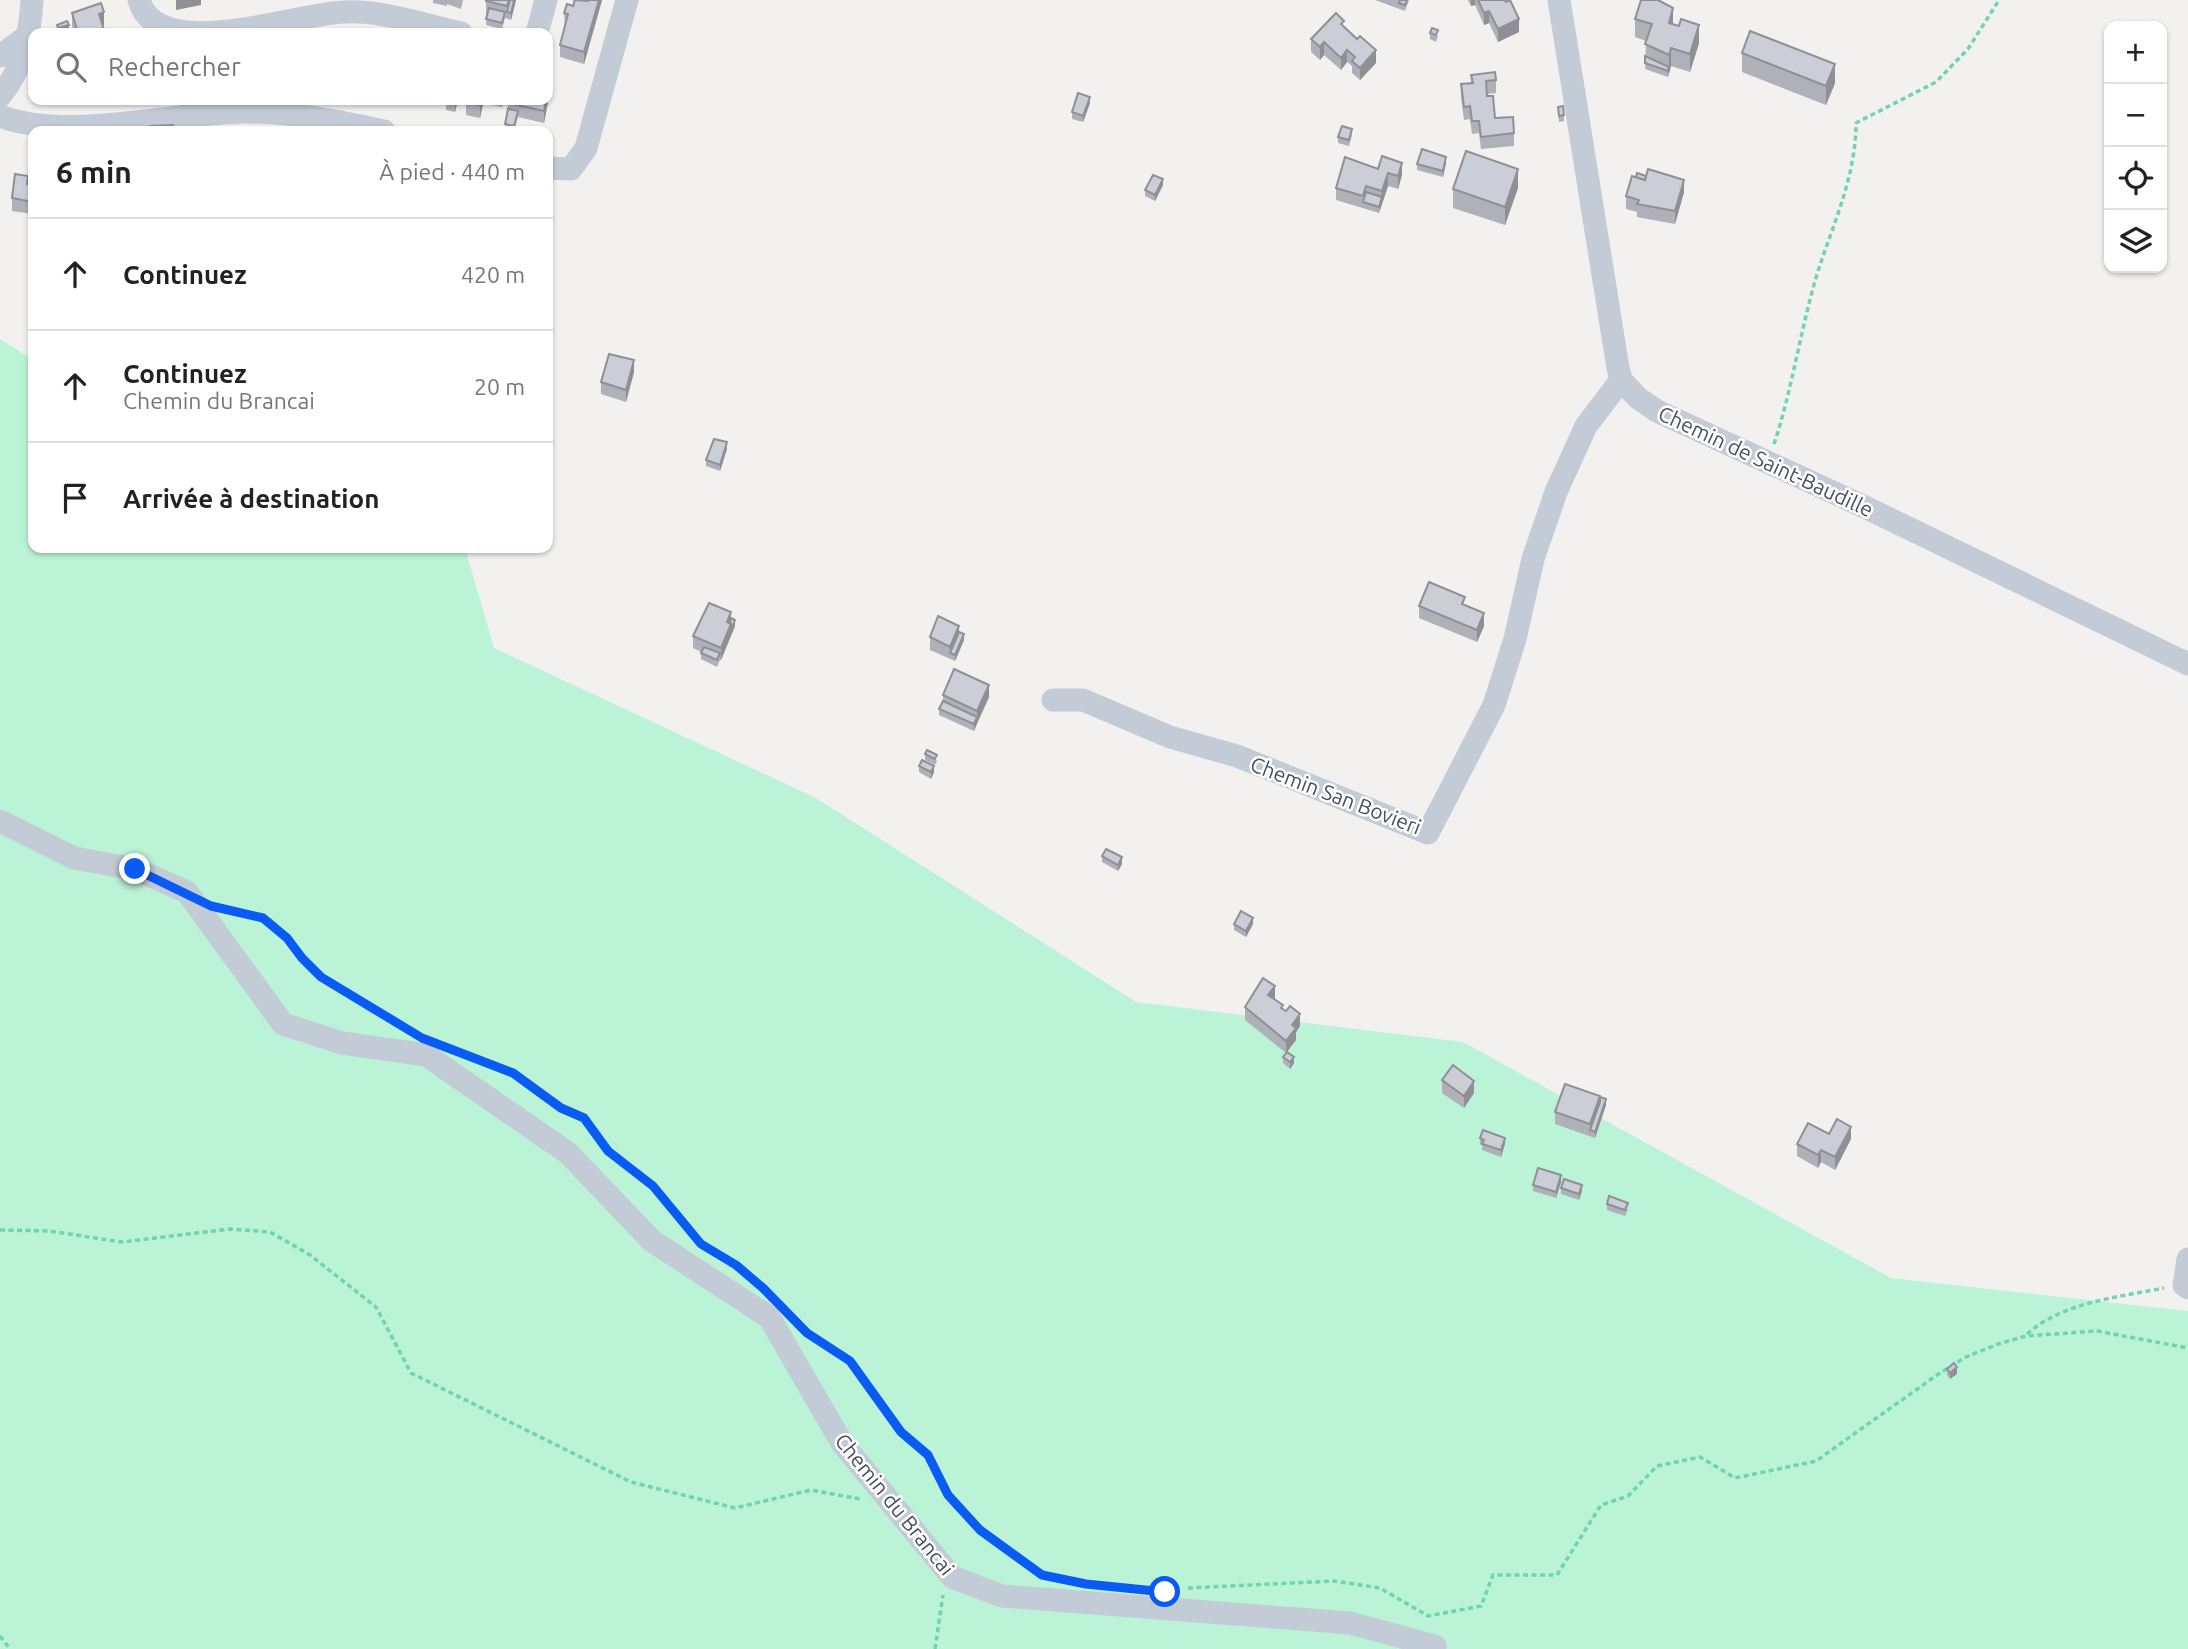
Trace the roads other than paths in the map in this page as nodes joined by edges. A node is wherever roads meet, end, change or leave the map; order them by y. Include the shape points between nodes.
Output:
1 (32, 0) edge
2 (139, 0) edge
3 (546, 0) edge
4 (628, 0) edge
5 (1559, 0) edge
6 (30, 28) edge
7 (168, 28) edge
8 (243, 28) edge
9 (435, 28) edge
10 (538, 28) edge
11 (28, 35) edge
12 (28, 40) edge
13 (0, 56) edge
14 (0, 96) edge
15 (0, 117) edge
16 (72, 126) edge
17 (72, 126) edge
18 (361, 126) edge
19 (553, 168) edge
20 (1621, 380) junction
21 (2188, 664) edge
22 (1053, 700) dead end
23 (0, 821) edge
24 (2188, 1259) edge
25 (2186, 1286) edge
26 (1435, 1646) dead end

1 - 6 street
2 - 7 street via 154,23
3 - 10 street
4 - 19 street via 586,148 571,169
5 - 20 street
8 - 9 street via 346,11
11 - 13 street
12 - 14 street via 13,81
15 - 16 street via 23,125
17 - 18 street via 246,112 325,118
20 - 21 street, Chemin de Saint-Baudille via 1657,411
20 - 22 street, Chemin San Bovieri via 1586,426 1556,492 1494,705 1428,833 1237,755 1170,737 1083,700
23 - 26 street, Chemin du Brancai via 74,858 135,869 187,892 283,1024 342,1043 426,1055 568,1153 652,1241 769,1317 842,1443 952,1577 1002,1596 1350,1623
24 - 25 street

